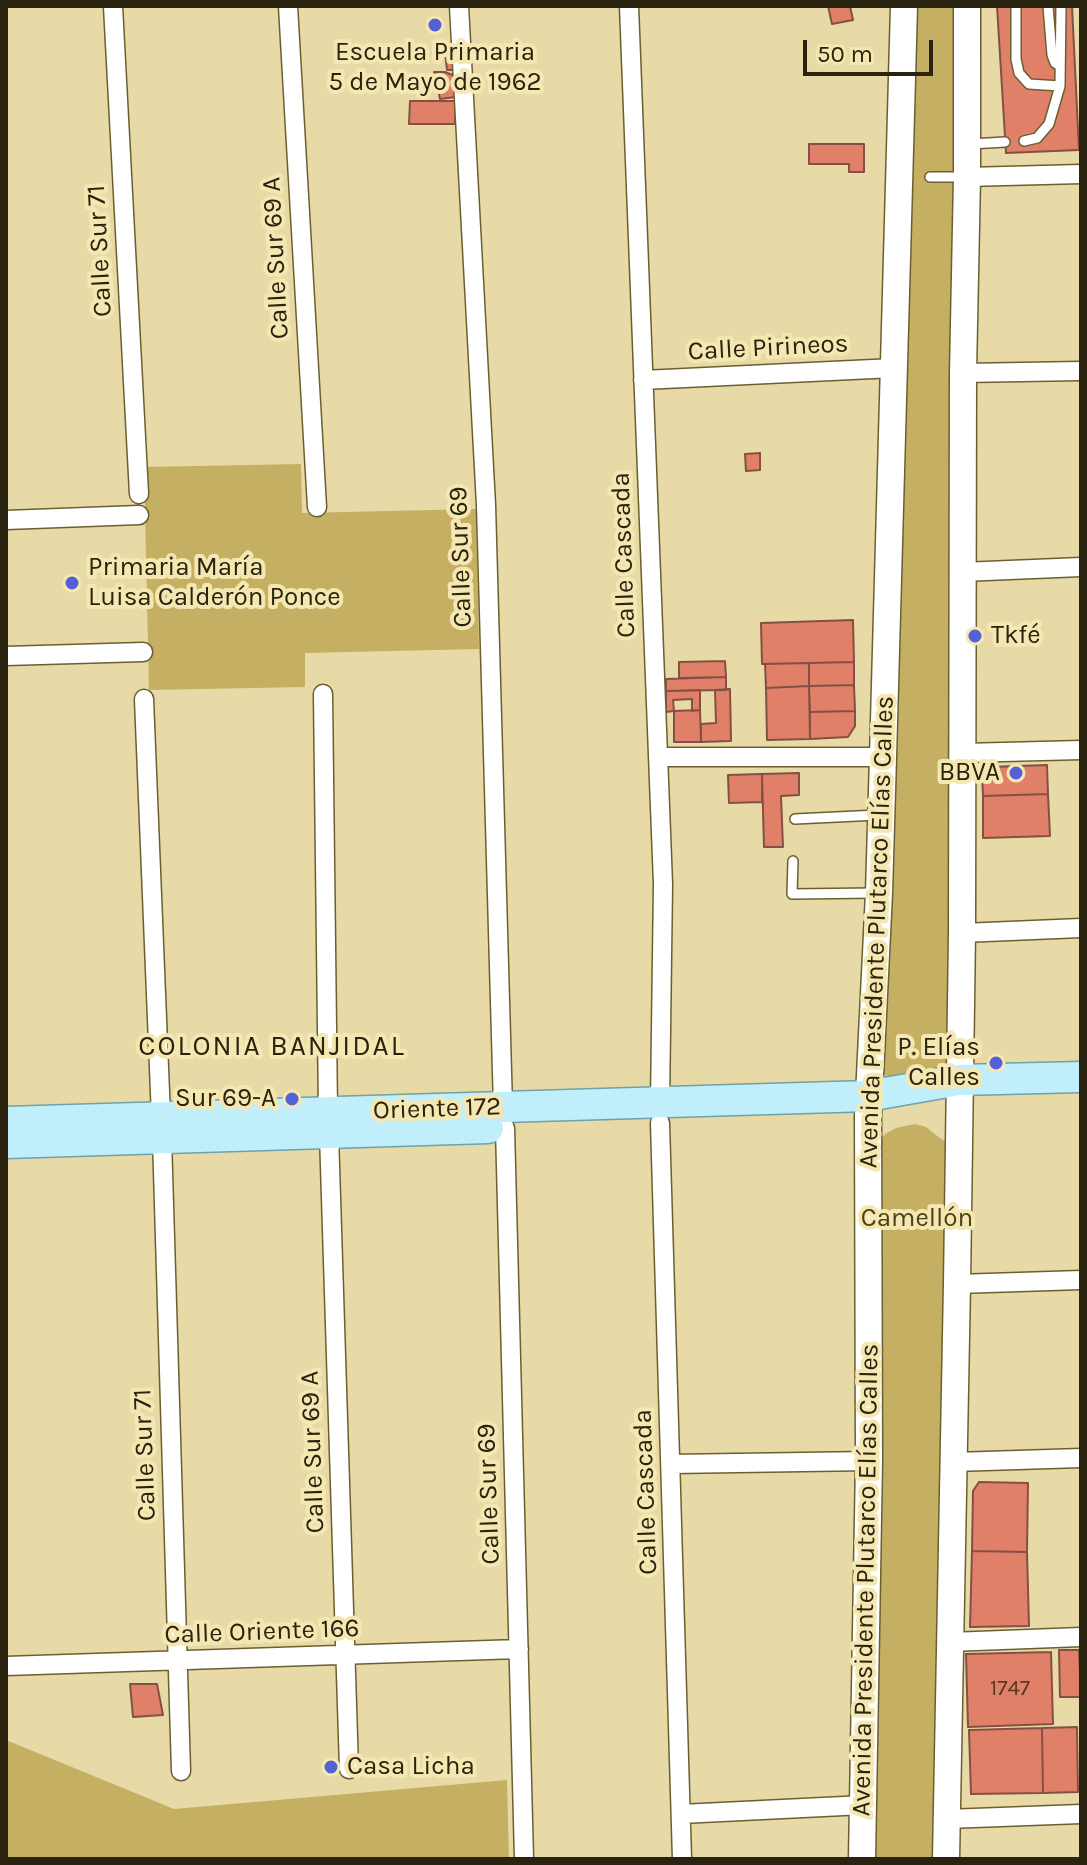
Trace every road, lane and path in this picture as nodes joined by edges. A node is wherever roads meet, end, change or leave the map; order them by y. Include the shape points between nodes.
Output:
1 (113, 6) edge
2 (288, 6) edge
3 (459, 6) edge
4 (629, 6) edge
5 (904, 6) edge
6 (967, 6) edge
7 (1016, 6) edge
8 (1048, 6) edge
9 (1061, 6) edge
10 (1060, 66) junction
11 (1060, 86) junction
12 (1024, 141) dead end
13 (1005, 142) dead end
14 (967, 144) junction
15 (1081, 174) edge
16 (930, 177) dead end
17 (967, 177) junction
18 (894, 368) junction
19 (1081, 371) edge
20 (963, 373) junction
21 (643, 380) junction
22 (139, 494) dead end
23 (317, 507) dead end
24 (139, 515) dead end
25 (6, 520) edge
26 (1081, 567) edge
27 (962, 572) junction
28 (143, 652) dead end
29 (6, 656) edge
30 (323, 694) dead end
31 (144, 699) dead end
32 (1081, 750) edge
33 (963, 753) junction
34 (658, 757) junction
35 (883, 757) junction
36 (881, 815) junction
37 (795, 819) dead end
38 (793, 861) dead end
39 (879, 893) junction
40 (1081, 928) edge
41 (962, 933) junction
42 (1081, 1077) edge
43 (959, 1091) junction
44 (1081, 1097) edge
45 (868, 1106) junction
46 (660, 1113) junction
47 (504, 1118) junction
48 (6, 1122) edge
49 (329, 1123) junction
50 (161, 1128) junction
51 (6, 1143) edge
52 (1081, 1280) edge
53 (957, 1284) junction
54 (1081, 1458) edge
55 (869, 1461) junction
56 (954, 1462) junction
57 (671, 1464) junction
58 (1081, 1637) edge
59 (950, 1642) junction
60 (519, 1649) junction
61 (345, 1656) junction
62 (178, 1660) junction
63 (6, 1666) edge
64 (349, 1769) dead end
65 (181, 1771) dead end
66 (864, 1805) junction
67 (681, 1814) junction
68 (1081, 1814) edge
69 (947, 1819) junction
70 (524, 1859) edge
71 (682, 1859) edge
72 (862, 1859) edge
73 (946, 1859) edge

1 - 22 street, Calle Sur 71
2 - 23 street, Calle Sur 69 A
3 - 47 street, Calle Sur 69 via 486,505
4 - 21 street, Calle Cascada
5 - 18 main road, Avenida Presidente Plutarco Elías Calles
6 - 14 main road
7 - 11 lane via 1019,73 1029,84
8 - 10 lane via 1052,55
9 - 10 lane
10 - 11 lane
11 - 12 lane via 1049,124 1037,138
13 - 14 lane
14 - 17 main road
15 - 17 street
16 - 17 lane
17 - 20 main road
18 - 21 street, Calle Pirineos
18 - 35 main road, Avenida Presidente Plutarco Elías Calles
19 - 20 street
20 - 27 main road
21 - 34 street, Calle Cascada
24 - 25 street
26 - 27 street
27 - 33 main road
28 - 29 street
30 - 49 street, Calle Sur 69 A
31 - 50 street, Calle Sur 71
32 - 33 street
33 - 41 main road
34 - 35 street
34 - 46 street, Calle Cascada via 663,884
35 - 36 main road, Avenida Presidente Plutarco Elías Calles
36 - 37 lane
36 - 39 main road, Avenida Presidente Plutarco Elías Calles
38 - 39 lane via 792,894
39 - 45 main road, Avenida Presidente Plutarco Elías Calles
40 - 41 street
41 - 43 main road
42 - 43 main road
43 - 44 main road
43 - 45 main road, Oriente 172
43 - 53 main road
45 - 46 main road, Oriente 172
45 - 55 main road, Avenida Presidente Plutarco Elías Calles
46 - 47 main road, Oriente 172
46 - 57 street, Calle Cascada
47 - 49 main road, Oriente 172
47 - 60 street, Calle Sur 69
48 - 50 main road, Oriente 172
49 - 50 main road, Oriente 172
49 - 61 street, Calle Sur 69 A
50 - 51 main road, Oriente 172
50 - 62 street, Calle Sur 71
52 - 53 street
53 - 56 main road
54 - 56 street
55 - 57 street
55 - 66 main road, Avenida Presidente Plutarco Elías Calles
56 - 59 main road
57 - 67 street, Calle Cascada
58 - 59 street
59 - 69 main road
60 - 61 street, Calle Oriente 166
60 - 70 street, Calle Sur 69
61 - 62 street, Calle Oriente 166
61 - 64 street, Calle Sur 69 A
62 - 63 street, Calle Oriente 166
62 - 65 street, Calle Sur 71
66 - 67 street
66 - 72 main road, Avenida Presidente Plutarco Elías Calles
67 - 71 street, Calle Cascada
68 - 69 street
69 - 73 main road

